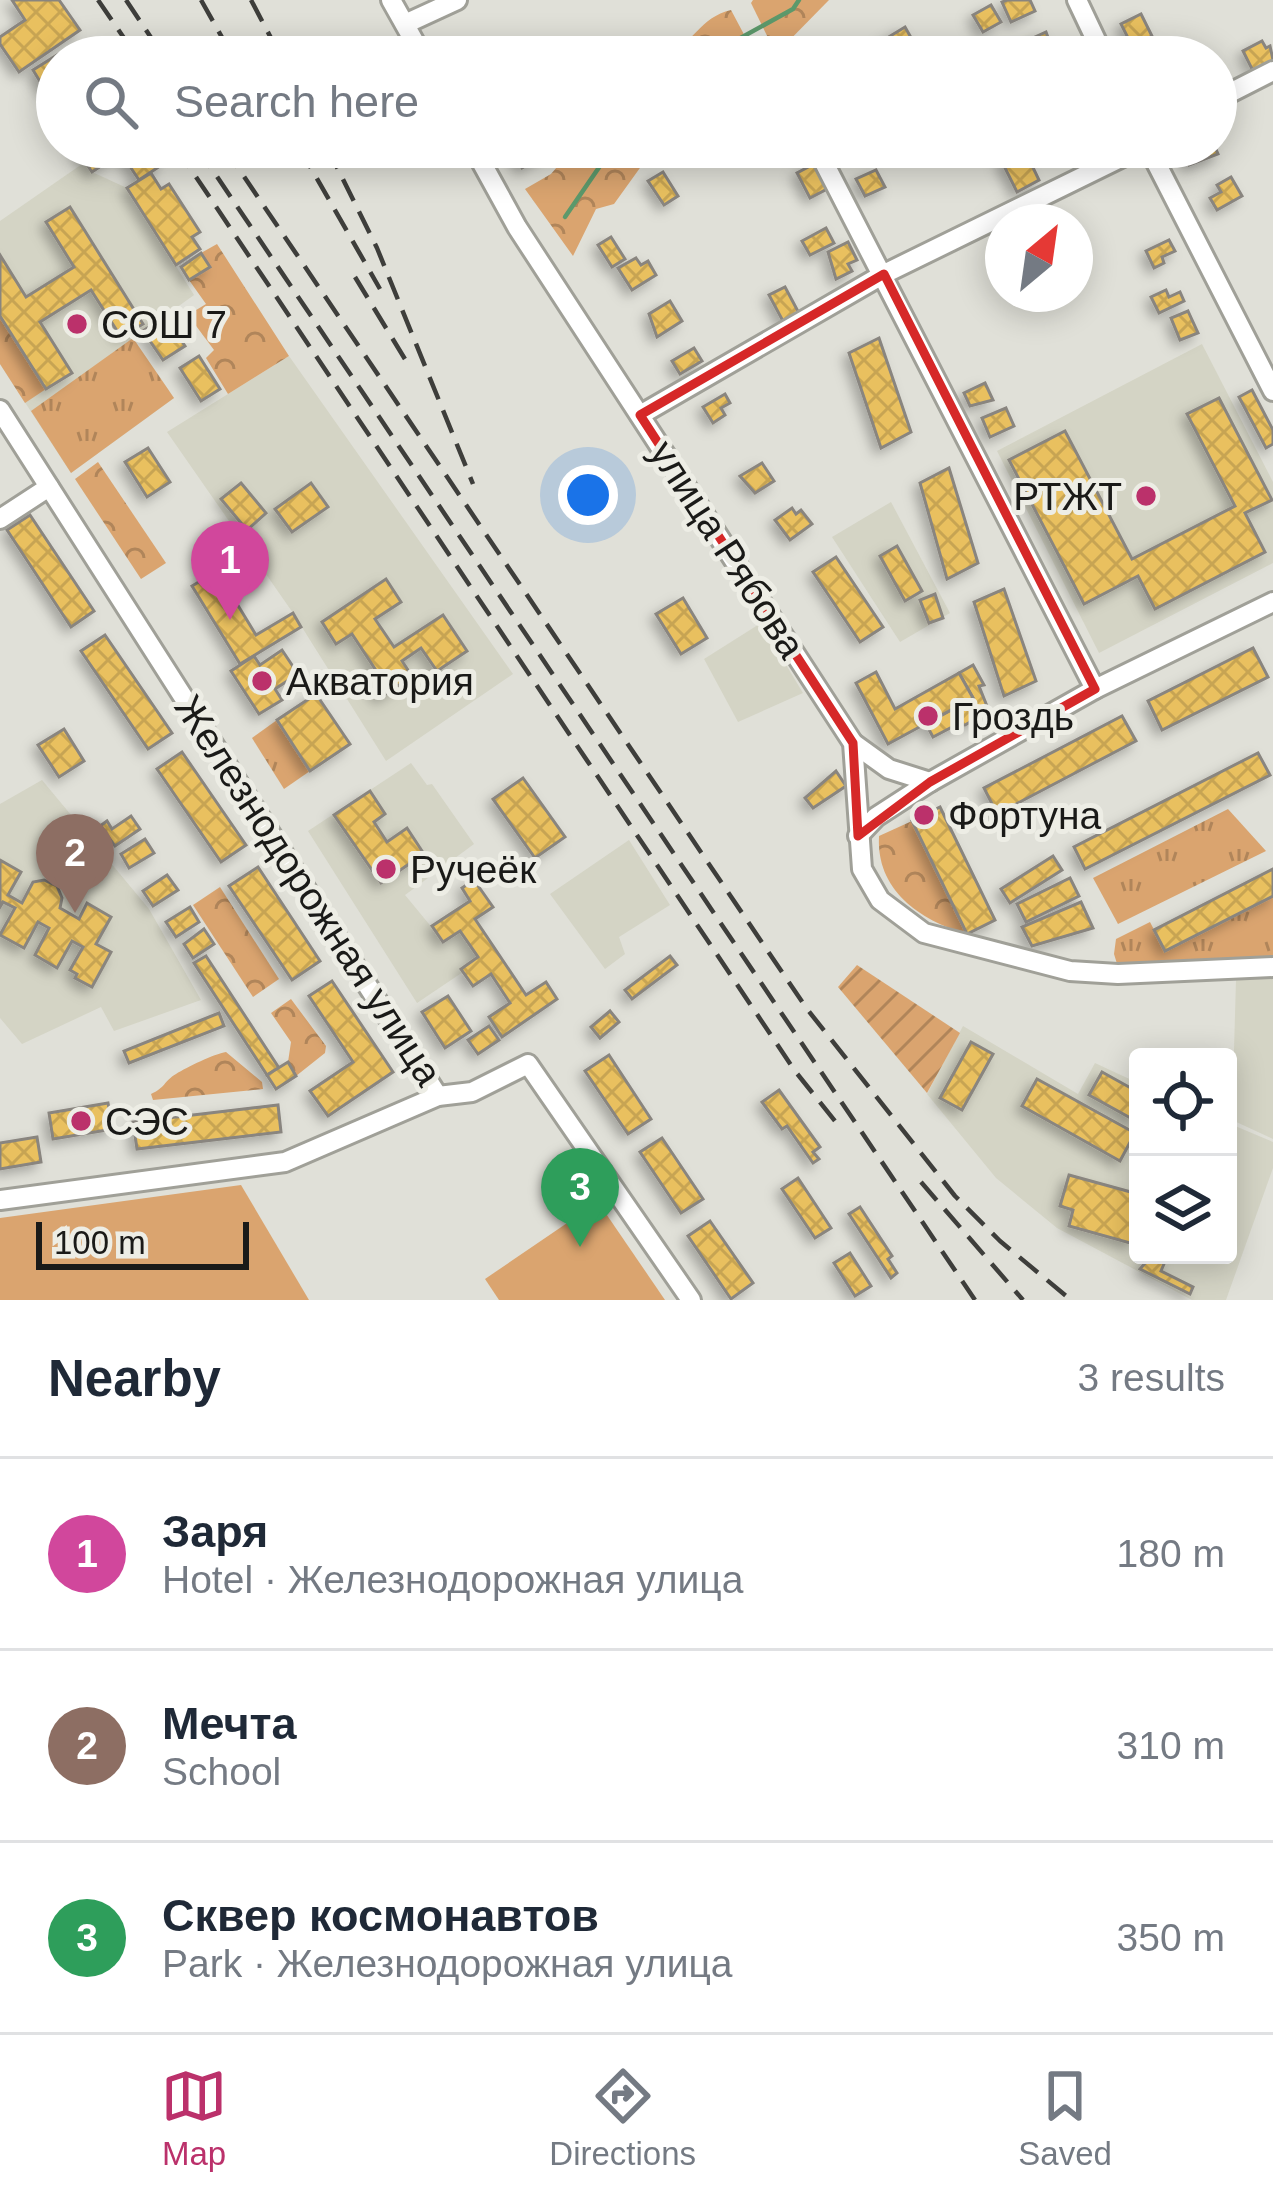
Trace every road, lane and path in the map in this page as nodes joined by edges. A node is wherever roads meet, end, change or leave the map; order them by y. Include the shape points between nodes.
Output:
1 (391, 0) edge
2 (457, 0) edge
3 (1077, 0) edge
4 (404, 24) junction
5 (411, 36) edge
6 (1094, 36) edge
7 (1273, 71) edge
8 (1237, 89) edge
9 (484, 168) edge
10 (827, 168) edge
11 (1102, 168) edge
12 (1156, 168) edge
13 (884, 274) junction
14 (1273, 391) edge
15 (0, 410) edge
16 (640, 415) junction
17 (49, 488) junction
18 (0, 519) edge
19 (1273, 602) edge
20 (1095, 689) junction
21 (853, 743) junction
22 (929, 782) junction
23 (858, 836) junction
24 (1273, 968) edge
25 (438, 1096) junction
26 (0, 1200) edge
27 (691, 1300) edge

1 - 4 street
2 - 4 street
3 - 6 street
4 - 5 street
7 - 8 street
9 - 16 street, улица Рябова
10 - 13 street
11 - 13 street
12 - 14 street
13 - 16 street
13 - 20 street
15 - 17 street, Железнодорожная улица
16 - 21 street, улица Рябова
17 - 18 street
17 - 25 street, Железнодорожная улица
19 - 20 street
20 - 22 street
21 - 22 street via 889,769
21 - 23 street, улица Рябова
22 - 23 street
23 - 24 street, улица Рябова via 862,869 880,900 950,943 1070,971
25 - 26 street via 285,1162
25 - 27 street, Железнодорожная улица via 472,1092 528,1064

